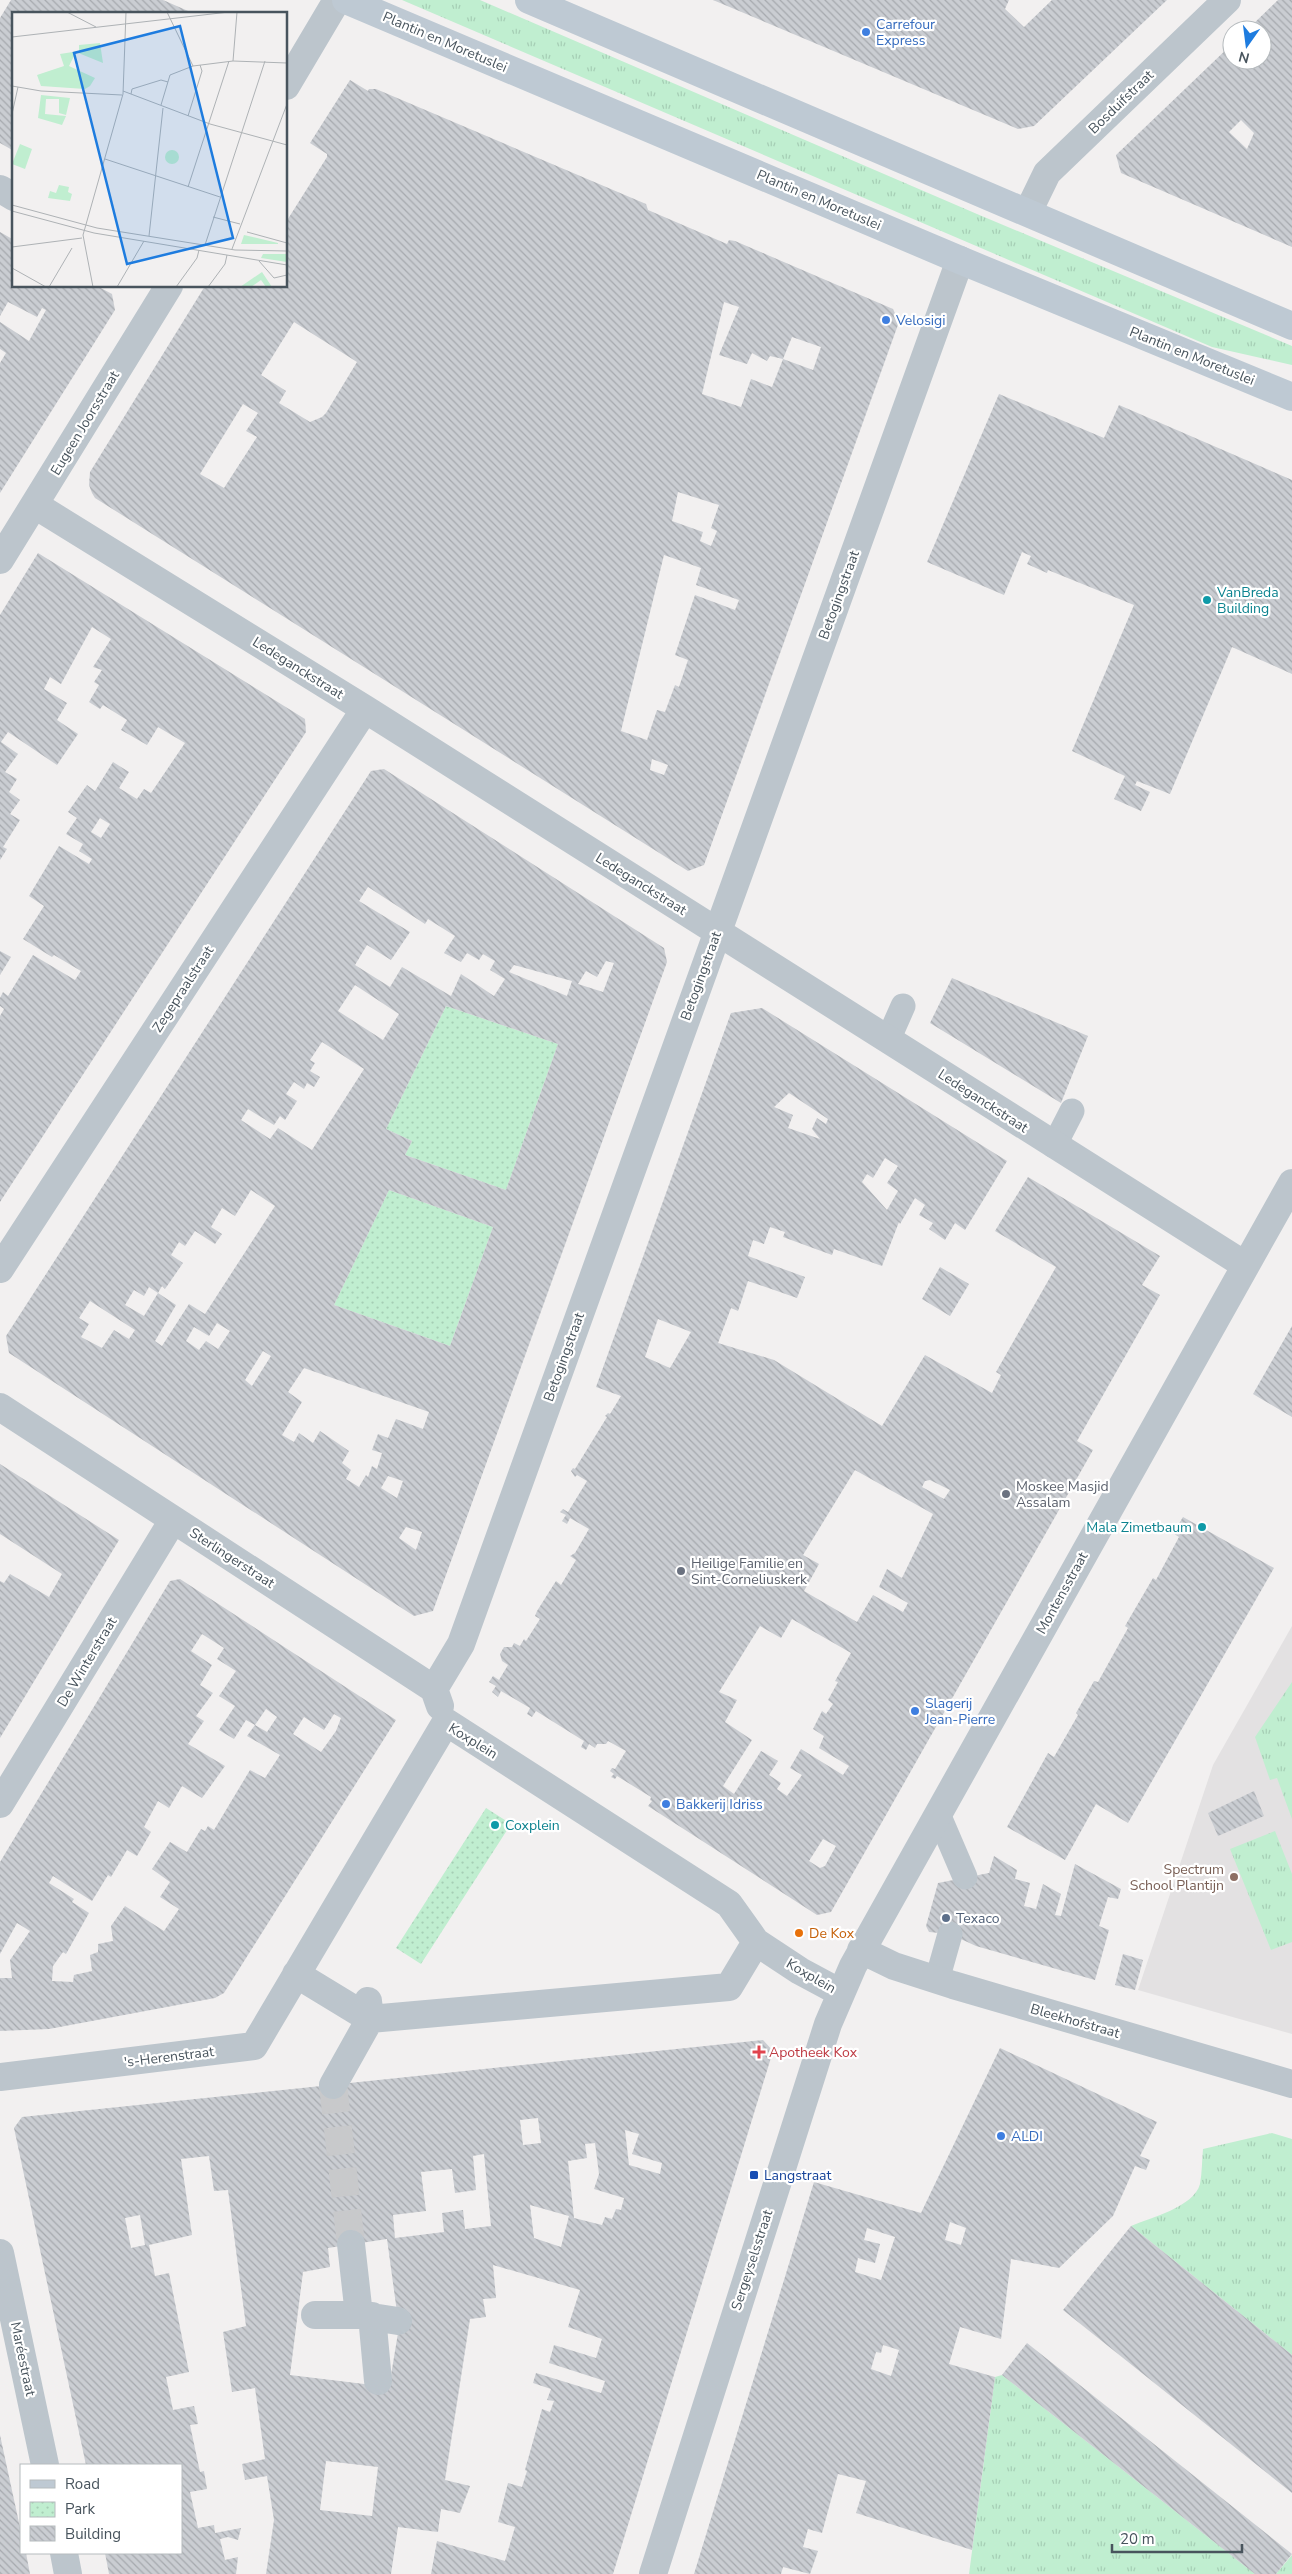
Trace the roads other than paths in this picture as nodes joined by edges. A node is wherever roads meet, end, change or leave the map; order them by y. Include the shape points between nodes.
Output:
1 (337, 0) edge
2 (346, 0) edge
3 (529, 0) edge
4 (1226, 0) edge
5 (288, 83) edge
6 (0, 189) edge
7 (12, 196) edge
8 (1028, 212) junction
9 (960, 260) junction
10 (165, 288) edge
11 (1292, 326) edge
12 (1292, 397) edge
13 (35, 505) junction
14 (0, 560) edge
15 (365, 709) junction
16 (716, 932) junction
17 (903, 1006) dead end
18 (888, 1040) junction
19 (1072, 1111) dead end
20 (1054, 1146) junction
21 (1292, 1183) edge
22 (1245, 1265) junction
23 (0, 1269) edge
24 (0, 1407) edge
25 (173, 1520) junction
26 (434, 1689) junction
27 (446, 1722) junction
28 (0, 1804) edge
29 (938, 1814) junction
30 (965, 1877) dead end
31 (950, 1934) dead end
32 (756, 1942) junction
33 (861, 1950) junction
34 (296, 1974) junction
35 (937, 1980) junction
36 (841, 1993) junction
37 (369, 2008) junction
38 (0, 2077) edge
39 (1292, 2084) edge
40 (333, 2085) tunnel mouth
41 (351, 2244) tunnel mouth
42 (0, 2252) edge
43 (315, 2315) dead end
44 (365, 2316) junction
45 (398, 2321) dead end
46 (378, 2381) dead end
47 (45, 2464) edge
48 (64, 2554) edge
49 (68, 2574) edge
50 (653, 2574) edge

1 - 5 street
2 - 9 main road, Plantin en Moretuslei
3 - 8 main road
4 - 8 street, Bosduifstraat via 1047,173
6 - 7 street
8 - 11 main road
9 - 12 main road, Plantin en Moretuslei
9 - 16 street, Betogingstraat
10 - 13 street, Eugeen Joorsstraat
13 - 14 street, Eugeen Joorsstraat
13 - 15 street, Ledeganckstraat
15 - 16 street, Ledeganckstraat
15 - 23 street, Zegepraalstraat
16 - 18 street, Ledeganckstraat
16 - 26 street, Betogingstraat via 460,1644
17 - 18 lane
18 - 20 street, Ledeganckstraat
19 - 20 lane
20 - 22 street, Ledeganckstraat
21 - 22 street, Montensstraat
22 - 29 street, Montensstraat
24 - 25 street, Sterlingerstraat
25 - 26 street, Sterlingerstraat
25 - 28 street, De Winterstraat
26 - 27 street
27 - 32 street, Koxplein via 729,1904
27 - 34 street, Koxplein
29 - 30 lane
29 - 33 street, Montensstraat
31 - 35 lane
32 - 36 street, Koxplein
32 - 37 street via 729,1987
33 - 35 street, Bleekhofstraat via 894,1966
33 - 36 street, Sergeyselsstraat
34 - 37 street
34 - 38 street, 's-Herenstraat via 254,2046
35 - 39 street, Bleekhofstraat
36 - 50 street, Sergeyselsstraat via 828,2024
37 - 40 street
41 - 44 street
42 - 47 street, Maréestraat
43 - 44 street
44 - 45 street
44 - 46 street
48 - 49 street

